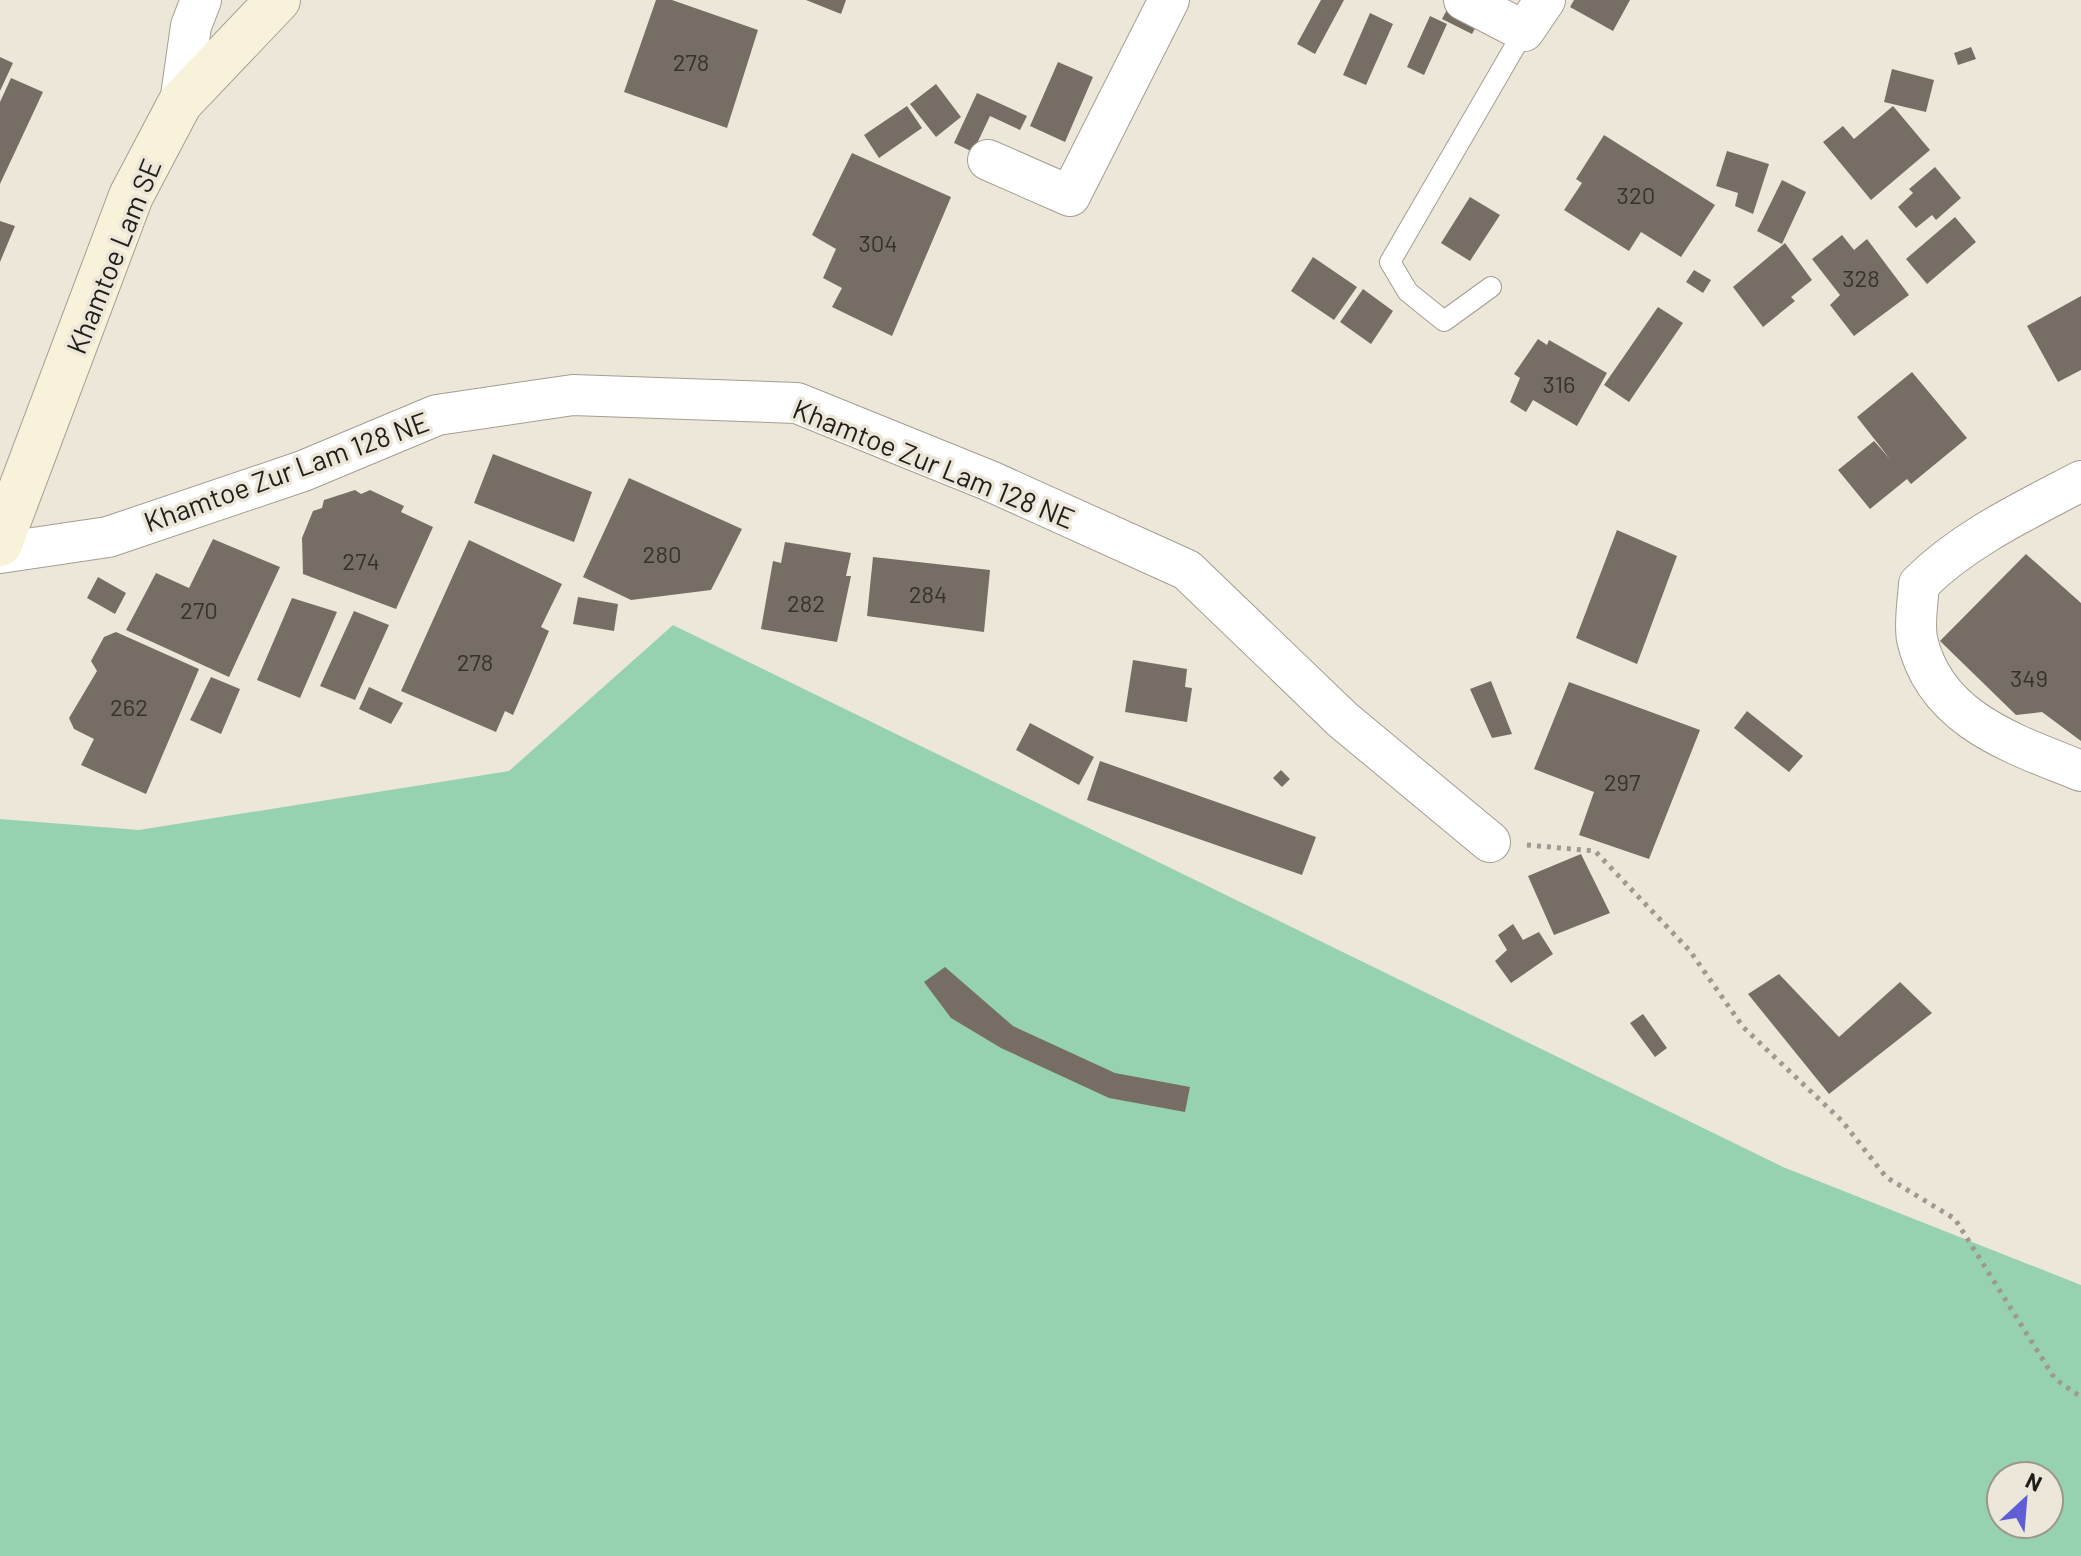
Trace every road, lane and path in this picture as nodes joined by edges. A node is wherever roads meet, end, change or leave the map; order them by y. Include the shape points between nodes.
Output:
1 (201, 0) edge
2 (278, 0) edge
3 (1169, 0) edge
4 (1464, 0) edge
5 (1534, 15) edge
6 (180, 103) junction
7 (988, 160) dead end
8 (1491, 287) dead end
9 (2081, 481) edge
10 (0, 544) edge
11 (0, 553) edge
12 (2081, 771) edge
13 (1490, 842) joint
14 (2081, 1397) edge

1 - 6 street via 191,26
2 - 6 main road, Khamtoe Lam SE
3 - 7 street via 1070,196
4 - 5 street
5 - 8 lane via 1390,262 1408,292 1444,321
6 - 10 main road, Khamtoe Lam SE via 131,196
9 - 12 street via 2005,521 1938,565 1919,584 1917,637 1935,686 1989,734
11 - 13 street, Khamtoe Zur Lam 128 NE via 108,537 303,471 437,415 573,395 797,403 990,481 1187,570 1343,720
13 - 14 path via 1595,851 1690,951 1743,1027 1842,1121 1886,1177 1955,1219 2055,1379

